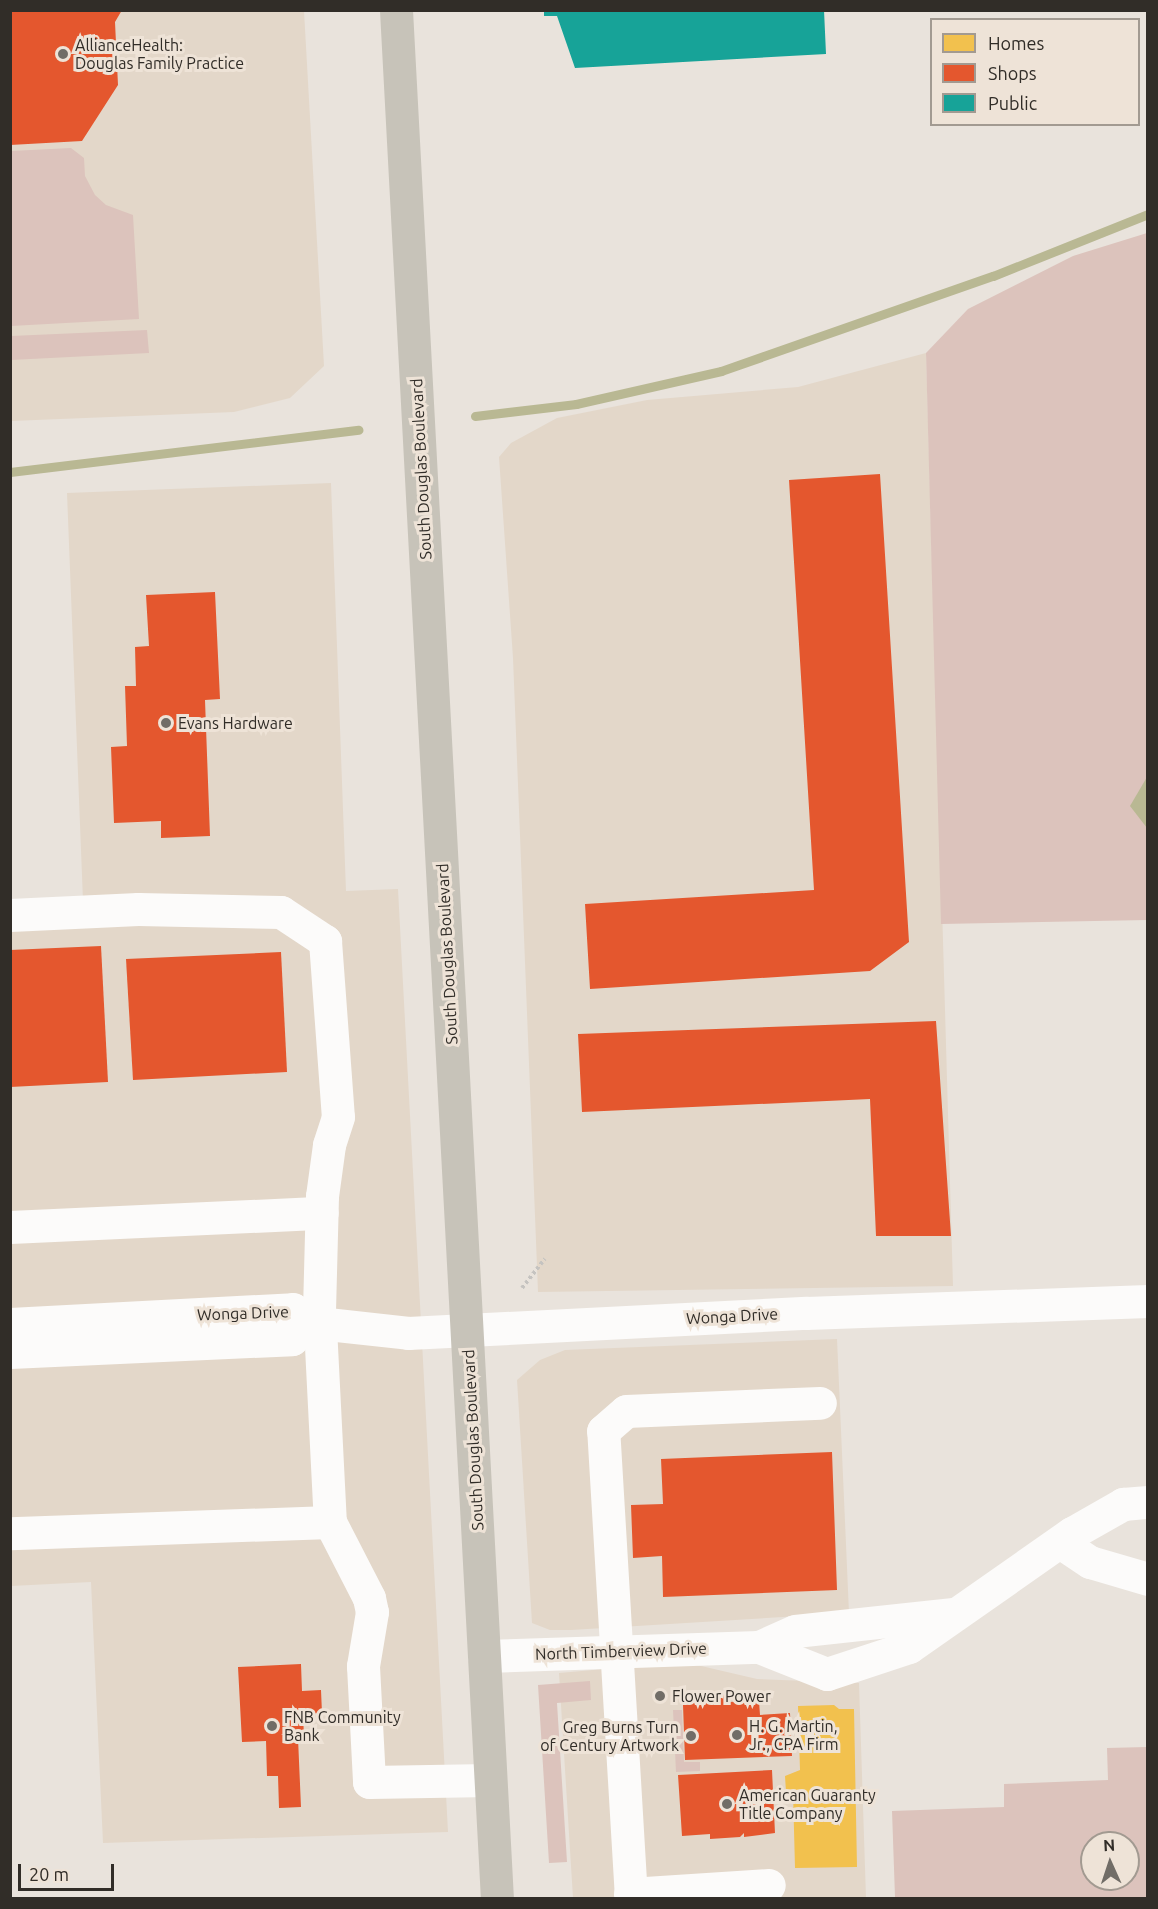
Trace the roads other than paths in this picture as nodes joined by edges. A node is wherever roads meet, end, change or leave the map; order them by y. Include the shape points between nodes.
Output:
1 (396, 10) edge
2 (10, 915) edge
3 (322, 1213) junction
4 (10, 1227) edge
5 (1148, 1301) edge
6 (314, 1322) junction
7 (10, 1324) edge
8 (468, 1330) junction
9 (10, 1352) edge
10 (819, 1403) dead end
11 (1148, 1502) edge
12 (330, 1522) junction
13 (10, 1533) edge
14 (1060, 1542) junction
15 (1148, 1580) edge
16 (953, 1614) junction
17 (759, 1647) junction
18 (615, 1649) junction
19 (484, 1656) junction
20 (490, 1780) junction
21 (769, 1885) dead end
22 (630, 1896) edge
23 (497, 1899) edge

1 - 8 main road, South Douglas Boulevard
2 - 3 street via 138,909 281,912 325,941 338,1117 329,1144
3 - 4 street
3 - 6 street
5 - 8 street, Wonga Drive
6 - 7 street, Wonga Drive via 293,1309
6 - 8 street, Wonga Drive via 408,1334
6 - 9 street, Wonga Drive via 292,1339
6 - 12 street
8 - 19 main road, South Douglas Boulevard
10 - 18 street via 626,1411 603,1431
11 - 14 street, North Timberview Drive via 1123,1504
12 - 13 street
12 - 20 street via 369,1598 372,1612 363,1666 369,1782
14 - 15 street via 1090,1562
14 - 16 street, North Timberview Drive
16 - 17 street, North Timberview Drive via 795,1631
16 - 17 street, North Timberview Drive via 909,1647 827,1674
17 - 18 street, North Timberview Drive
18 - 19 street, North Timberview Drive
18 - 22 street
19 - 20 main road, South Douglas Boulevard
20 - 23 main road, South Douglas Boulevard
21 - 22 street

